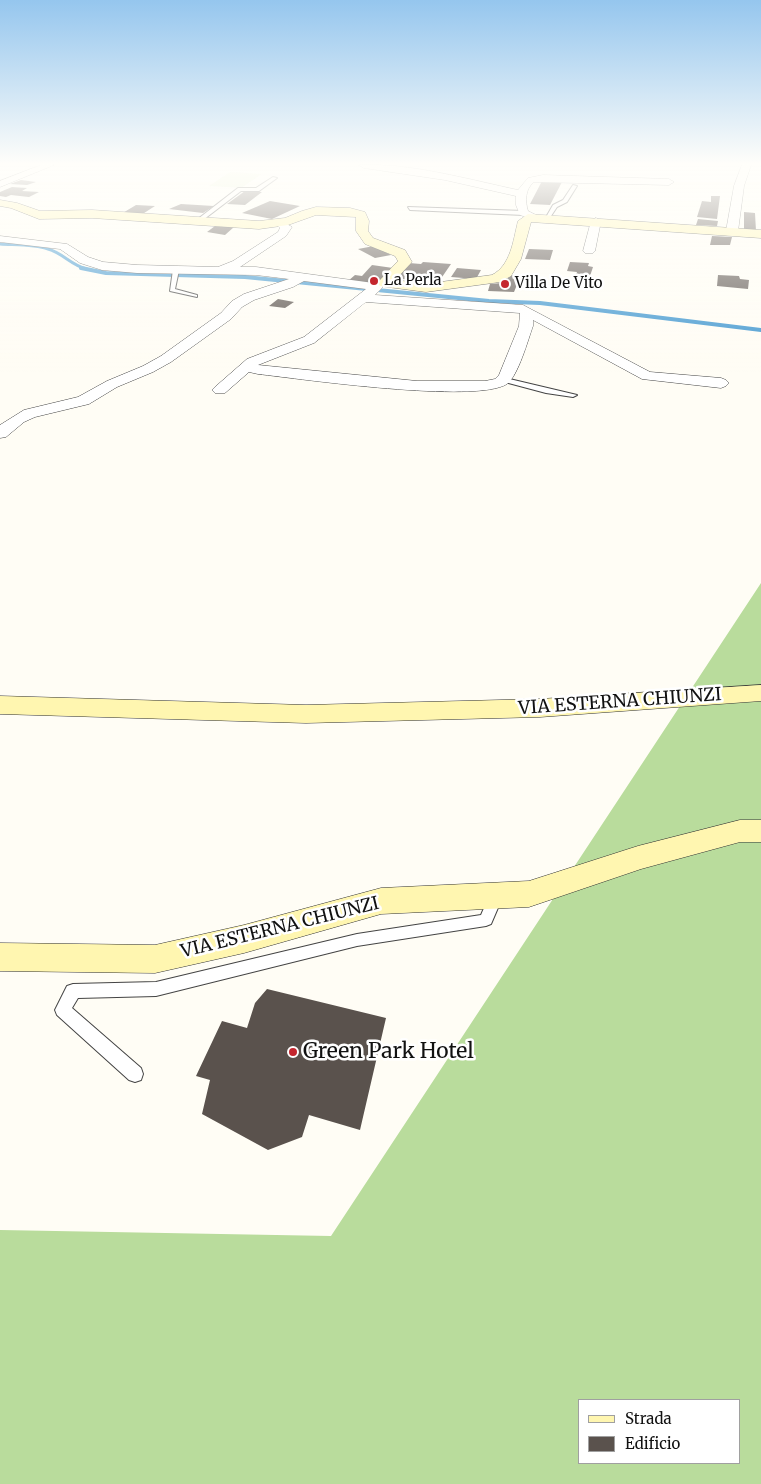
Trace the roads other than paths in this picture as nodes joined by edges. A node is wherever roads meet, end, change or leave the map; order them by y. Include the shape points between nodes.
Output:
1 (282, 234) edge
2 (365, 234) edge
3 (521, 234) edge
4 (593, 234) edge
5 (0, 240) edge
6 (589, 251) dead end
7 (217, 271) junction
8 (175, 273) junction
9 (303, 276) junction
10 (381, 285) junction
11 (196, 296) dead end
12 (364, 298) junction
13 (525, 310) junction
14 (247, 366) junction
15 (504, 379) junction
16 (721, 382) dead end
17 (220, 390) dead end
18 (574, 395) dead end
19 (0, 433) edge
20 (761, 693) edge
21 (0, 705) edge
22 (761, 831) edge
23 (496, 896) junction
24 (0, 957) edge
25 (134, 1074) dead end

1 - 7 street via 238,264
2 - 10 main road via 369,240 400,253 405,262
3 - 10 main road via 514,259 506,273 495,279 426,288
4 - 6 street
5 - 8 street via 63,246 84,260 102,266
7 - 8 street
7 - 9 street
8 - 11 lane via 172,290
9 - 10 street
9 - 19 street via 237,304 226,316 148,369 83,401 30,413
10 - 12 street
12 - 13 street
12 - 14 street via 310,340
13 - 15 street via 526,326 516,357
13 - 16 street via 647,376
14 - 15 street via 258,370 417,386 486,386
14 - 17 street
15 - 18 lane
20 - 21 main road, VIA ESTERNA CHIUNZI via 540,708 306,714
22 - 23 main road, VIA ESTERNA CHIUNZI via 740,831 648,855 528,894
23 - 24 main road, VIA ESTERNA CHIUNZI via 381,901 244,939 155,959
23 - 25 lane via 486,920 357,940 156,989 73,991 63,1010

